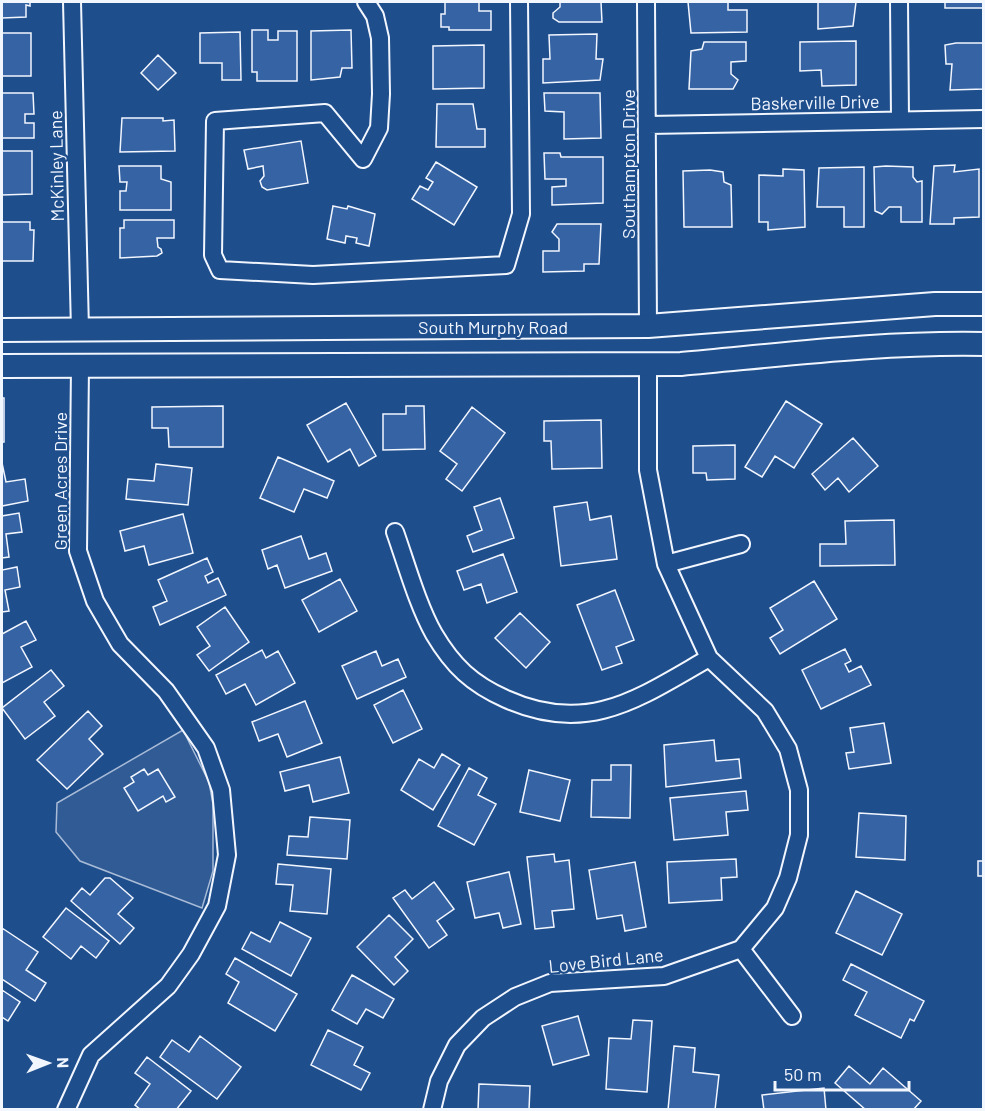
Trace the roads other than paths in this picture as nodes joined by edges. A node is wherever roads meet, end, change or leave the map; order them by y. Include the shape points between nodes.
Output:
1 (72, 2) edge
2 (366, 2) edge
3 (519, 2) edge
4 (646, 2) edge
5 (899, 2) edge
6 (984, 119) edge
7 (900, 120) junction
8 (648, 125) junction
9 (984, 304) edge
10 (648, 326) junction
11 (2, 330) edge
12 (80, 330) junction
13 (984, 344) edge
14 (648, 364) junction
15 (2, 366) edge
16 (80, 366) junction
17 (394, 532) dead end
18 (741, 544) dead end
19 (666, 564) junction
20 (709, 658) junction
21 (741, 949) junction
22 (792, 1016) dead end
23 (66, 1110) edge
24 (432, 1110) edge

1 - 12 street, McKinley Lane
2 - 3 street via 375,16 380,38 381,94 379,128 363,159 325,113 215,121 213,255 220,270 312,275 506,266 521,214
4 - 8 street, Southampton Drive
5 - 7 street
6 - 7 street, Baskerville Drive
7 - 8 street, Baskerville Drive
8 - 10 street, Southampton Drive
9 - 10 main road, South Murphy Road via 934,304
10 - 12 main road, South Murphy Road
10 - 14 main road
11 - 12 main road, South Murphy Road
12 - 16 main road
13 - 14 main road, South Murphy Road
14 - 16 main road, South Murphy Road
14 - 19 street via 648,470
15 - 16 main road, South Murphy Road
16 - 23 street, Green Acres Drive via 78,551 95,602 120,644 166,691 206,748 221,790 227,855 217,906 191,954 168,986 91,1055
17 - 20 street via 433,632 459,671 486,690 527,708 568,716 606,710 646,694
18 - 19 street
19 - 20 street
20 - 21 street via 765,711 788,749 799,790 800,835 788,878 775,908
21 - 22 street
21 - 24 street, Love Bird Lane via 664,976 550,983 515,997 483,1018 457,1045 439,1081

